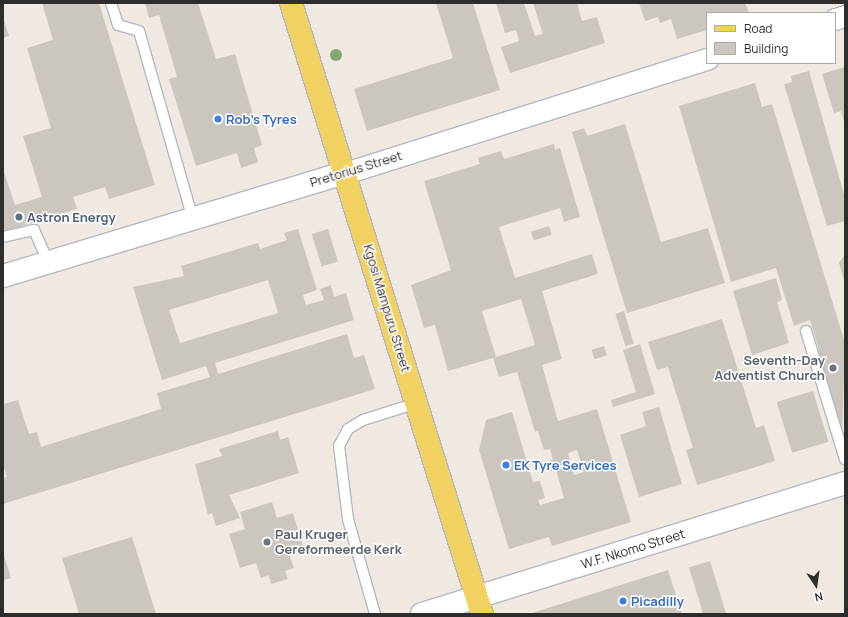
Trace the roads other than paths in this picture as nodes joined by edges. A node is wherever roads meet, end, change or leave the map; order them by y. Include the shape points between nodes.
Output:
1 (111, 3) edge
2 (291, 3) edge
3 (706, 59) edge
4 (345, 173) junction
5 (193, 219) junction
6 (3, 237) edge
7 (48, 262) junction
8 (3, 276) edge
9 (806, 331) dead end
10 (417, 403) junction
11 (845, 460) edge
12 (845, 483) edge
13 (480, 605) edge
14 (375, 614) edge
15 (422, 614) edge

1 - 5 lane via 118,25 139,31
2 - 4 main road, Kgosi Mampuru Street
3 - 4 street, Pretorius Street
4 - 5 main road, Pretorius Street
4 - 10 main road, Kgosi Mampuru Street
5 - 7 main road, Pretorius Street
6 - 7 lane via 34,230
7 - 8 main road, Pretorius Street
9 - 11 lane
10 - 13 main road, Kgosi Mampuru Street
10 - 14 lane via 363,420 348,429 339,446 348,519
12 - 13 main road, W.F. Nkomo Street
13 - 15 main road, W.F. Nkomo Street

